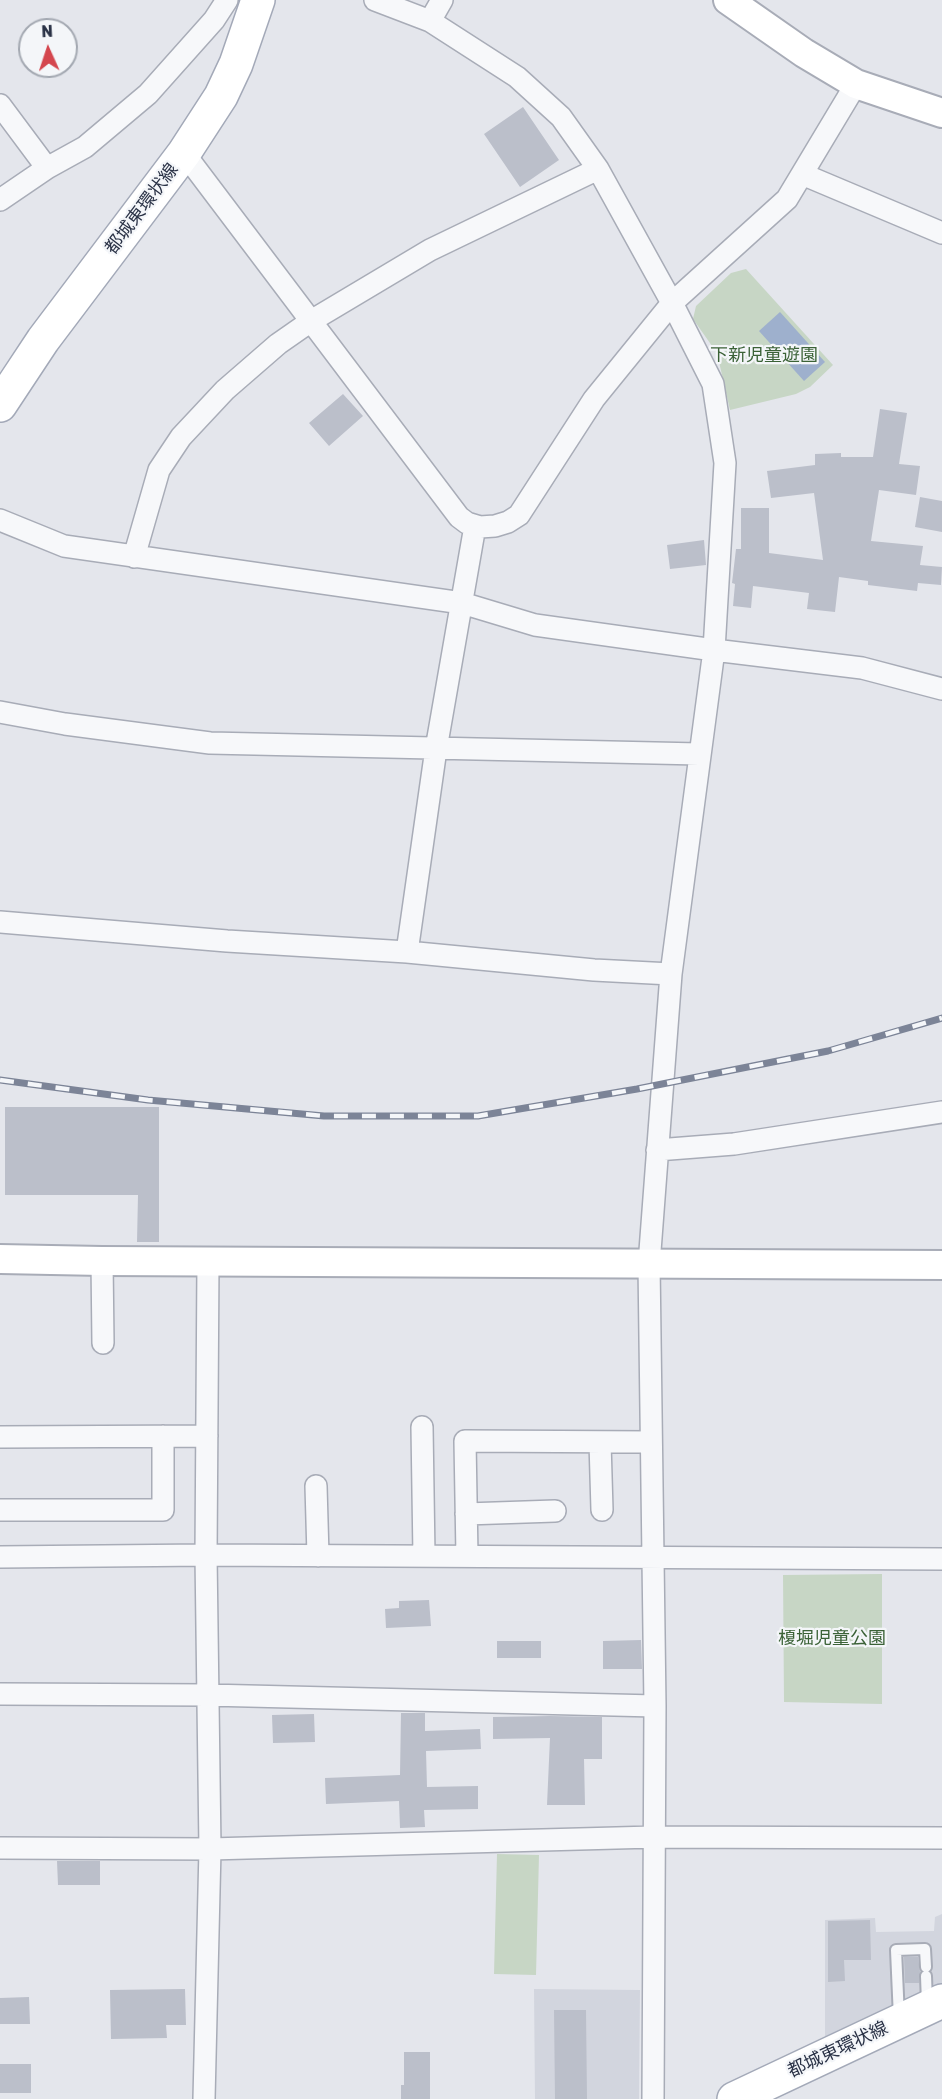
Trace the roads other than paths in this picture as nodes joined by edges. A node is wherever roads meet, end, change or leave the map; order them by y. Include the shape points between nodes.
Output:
1 (227, 0) edge
2 (258, 0) edge
3 (375, 0) edge
4 (442, 0) edge
5 (728, 0) edge
6 (430, 21) junction
7 (856, 84) junction
8 (0, 105) edge
9 (942, 113) edge
10 (184, 153) junction
11 (47, 168) junction
12 (598, 169) junction
13 (802, 174) junction
14 (0, 200) edge
15 (942, 233) edge
16 (672, 303) junction
17 (311, 321) junction
18 (0, 405) edge
19 (0, 519) edge
20 (475, 526) junction
21 (134, 557) junction
22 (462, 603) junction
23 (714, 651) junction
24 (942, 689) edge
25 (0, 712) edge
26 (436, 749) junction
27 (699, 754) junction
28 (0, 922) edge
29 (407, 952) junction
30 (671, 975) junction
31 (942, 1112) edge
32 (657, 1150) junction
33 (0, 1259) edge
34 (102, 1262) junction
35 (207, 1262) junction
36 (649, 1264) junction
37 (942, 1265) edge
38 (103, 1343) dead end
39 (422, 1427) dead end
40 (163, 1436) junction
41 (207, 1436) junction
42 (0, 1437) edge
43 (600, 1442) junction
44 (651, 1442) junction
45 (316, 1486) dead end
46 (0, 1509) edge
47 (602, 1510) dead end
48 (555, 1511) dead end
49 (466, 1514) junction
50 (206, 1555) junction
51 (318, 1556) junction
52 (424, 1556) junction
53 (467, 1556) junction
54 (0, 1557) edge
55 (652, 1557) junction
56 (942, 1559) edge
57 (0, 1694) edge
58 (208, 1695) junction
59 (655, 1706) junction
60 (653, 1837) junction
61 (942, 1838) edge
62 (0, 1848) edge
63 (210, 1849) junction
64 (924, 1995) edge
65 (204, 2099) edge
66 (653, 2099) edge
67 (734, 2099) edge

1 - 11 street via 148,94 85,147
2 - 10 main road, 都城東環状線 via 221,96
3 - 6 street
4 - 6 street
5 - 7 street
6 - 12 street via 517,77 561,117
7 - 9 street
7 - 13 street
8 - 11 street
10 - 17 street
10 - 18 main road, 都城東環状線 via 43,340
11 - 14 street
12 - 16 street
12 - 17 street via 430,250
13 - 15 street
13 - 16 street via 787,199
16 - 20 street via 594,399 519,515 495,526
16 - 23 street via 713,384 725,463
17 - 20 street via 459,517
17 - 21 street via 225,390 181,437 159,470
19 - 21 street via 64,546
20 - 22 street
21 - 22 street
22 - 23 street via 535,625
22 - 26 street
23 - 24 street via 862,668
23 - 27 street
25 - 26 street via 210,743
26 - 27 street
26 - 29 street
27 - 30 street
28 - 29 street
29 - 30 street
30 - 32 street
31 - 32 street via 734,1144
32 - 36 street
33 - 34 street
34 - 35 street
34 - 38 street
35 - 36 street
35 - 41 street
36 - 37 street
36 - 44 street
39 - 52 street
40 - 41 street
40 - 42 street
40 - 46 street via 163,1510
41 - 50 street
43 - 44 street
43 - 47 street
43 - 49 street via 465,1441
44 - 55 street
45 - 51 street
48 - 49 street
49 - 53 street
50 - 51 street
50 - 54 street
50 - 58 street
51 - 52 street
52 - 53 street
53 - 55 street
55 - 56 street
55 - 59 street
57 - 58 street
58 - 59 street
58 - 63 street
59 - 60 street
60 - 61 street
60 - 63 street
60 - 66 street
62 - 63 street
63 - 65 street
64 - 67 main road, 都城東環状線

